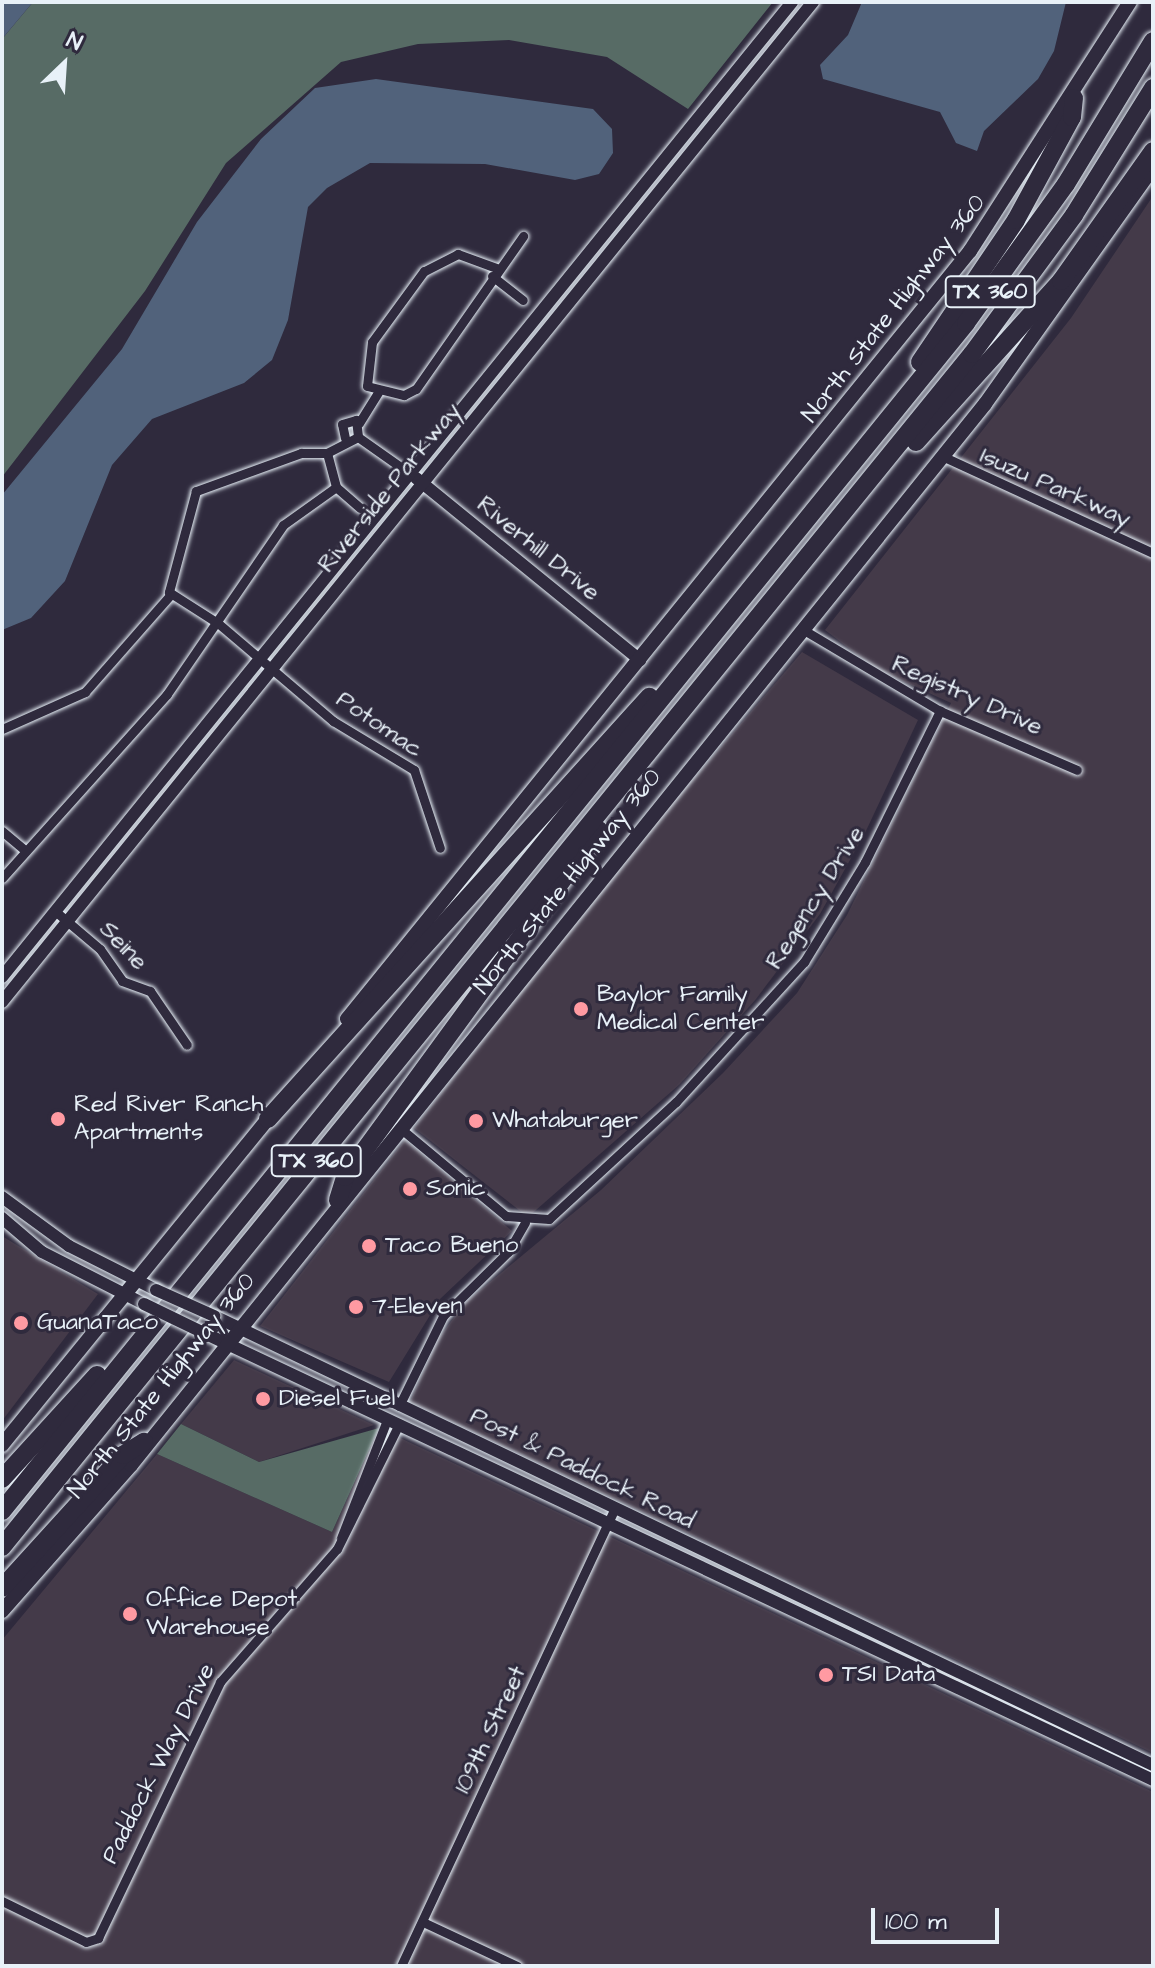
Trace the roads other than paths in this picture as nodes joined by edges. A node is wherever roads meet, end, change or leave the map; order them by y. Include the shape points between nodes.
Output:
1 (792, 2) edge
2 (813, 2) edge
3 (1130, 2) edge
4 (1153, 41) edge
5 (1153, 88) edge
6 (1074, 98) junction
7 (685, 135) junction
8 (697, 144) junction
9 (1153, 151) edge
10 (1153, 168) edge
11 (523, 236) dead end
12 (495, 273) junction
13 (523, 300) dead end
14 (378, 392) junction
15 (359, 423) junction
16 (358, 437) junction
17 (345, 438) junction
18 (327, 453) junction
19 (942, 456) junction
20 (409, 473) junction
21 (422, 484) junction
22 (336, 487) junction
23 (360, 508) dead end
24 (803, 526) junction
25 (1153, 553) edge
26 (809, 556) junction
27 (171, 594) junction
28 (740, 604) junction
29 (219, 624) junction
30 (802, 629) junction
31 (640, 660) junction
32 (258, 661) junction
33 (269, 671) junction
34 (940, 711) junction
35 (2, 729) edge
36 (1077, 770) dead end
37 (630, 774) junction
38 (2, 831) edge
39 (440, 848) dead end
40 (25, 850) junction
41 (2, 878) edge
42 (55, 911) junction
43 (67, 920) junction
44 (2, 977) edge
45 (2, 1002) edge
46 (187, 1045) dead end
47 (268, 1119) junction
48 (397, 1126) junction
49 (2, 1197) edge
50 (338, 1200) junction
51 (2, 1218) edge
52 (525, 1223) junction
53 (132, 1278) junction
54 (119, 1293) junction
55 (150, 1328) junction
56 (239, 1328) junction
57 (226, 1344) junction
58 (399, 1406) junction
59 (393, 1422) junction
60 (144, 1442) junction
61 (2, 1445) edge
62 (2, 1479) edge
63 (614, 1510) junction
64 (2, 1511) edge
65 (608, 1523) junction
66 (2, 1547) edge
67 (2, 1588) edge
68 (805, 1601) junction
69 (2, 1611) edge
70 (799, 1614) junction
71 (1043, 1720) junction
72 (1153, 1765) edge
73 (1153, 1780) edge
74 (2, 1901) edge
75 (423, 1922) junction
76 (401, 1966) edge
77 (517, 1966) edge

1 - 7 street, Riverside Parkway
2 - 8 street, Riverside Parkway
3 - 6 main road, North State Highway 360
4 - 24 highway, TX 360 via 997,283
5 - 26 highway, TX 360 via 1011,302
6 - 24 highway via 1072,117 1016,220 917,366 809,505
6 - 31 main road, North State Highway 360 via 970,251
7 - 8 street
7 - 20 street, Riverside Parkway
8 - 21 street, Riverside Parkway
9 - 26 highway via 1061,281 828,547
10 - 19 main road, North State Highway 360 via 1073,287
11 - 12 street
12 - 13 street
12 - 14 street via 416,389
12 - 14 street via 473,254 442,260 405,292 372,342 363,381
14 - 15 street
15 - 16 street
15 - 17 street via 344,421
16 - 17 street
16 - 20 street
17 - 18 street
18 - 22 street
18 - 27 street via 301,453 196,491 181,527
19 - 25 street, Isuzu Parkway
19 - 30 main road, North State Highway 360
20 - 21 street, Riverhill Drive
20 - 32 street, Riverside Parkway
21 - 31 street, Riverhill Drive
21 - 33 street, Riverside Parkway
22 - 23 street
22 - 29 street via 283,525
24 - 28 highway, TX 360
26 - 37 highway, TX 360
27 - 29 street, Potomac
27 - 35 street via 85,692
28 - 47 highway via 721,614
28 - 55 highway, TX 360
29 - 32 street, Potomac
29 - 40 street via 167,694
30 - 34 street, Registry Drive
30 - 48 main road, North State Highway 360
31 - 47 main road, North State Highway 360
32 - 33 street, Potomac
32 - 42 street, Riverside Parkway
33 - 39 street, Potomac via 333,721 414,770
33 - 43 street, Riverside Parkway
34 - 36 street, Registry Drive
34 - 52 street, Regency Drive via 865,862 786,986 588,1185 549,1219
37 - 50 highway via 603,825 345,1177
37 - 66 highway, TX 360
38 - 40 street
40 - 41 street
42 - 43 street, Seine
42 - 44 street, Riverside Parkway
43 - 45 street, Riverside Parkway
43 - 46 street, Seine via 122,981 150,991
47 - 53 main road, North State Highway 360
48 - 50 main road, North State Highway 360
48 - 52 street via 489,1204
49 - 53 street, Post & Paddock Road via 69,1246
50 - 56 main road, North State Highway 360
51 - 54 street, Post & Paddock Road via 42,1252
52 - 58 street, Paddock Way Drive via 508,1252 443,1316
53 - 54 main road, North State Highway 360
53 - 56 street, Post & Paddock Road, bridge
54 - 57 street, Post & Paddock Road, bridge
54 - 61 main road, North State Highway 360
55 - 62 highway via 132,1337
55 - 64 highway, TX 360
56 - 57 main road, North State Highway 360
56 - 58 street, Post & Paddock Road
57 - 59 street, Post & Paddock Road
57 - 60 main road, North State Highway 360
58 - 59 street, Paddock Way Drive
58 - 63 street, Post & Paddock Road
59 - 65 street, Post & Paddock Road
59 - 74 street, Paddock Way Drive via 341,1538 220,1682 98,1938 86,1942
60 - 67 highway via 123,1455
60 - 69 main road, North State Highway 360
63 - 65 street, 109th Street
63 - 68 street, Post & Paddock Road
65 - 70 street, Post & Paddock Road
65 - 75 street, 109th Street
68 - 70 street
68 - 71 street, Post & Paddock Road
70 - 71 street, Post & Paddock Road
71 - 72 street, Post & Paddock Road
71 - 73 street, Post & Paddock Road
75 - 76 street, 109th Street
75 - 77 street

